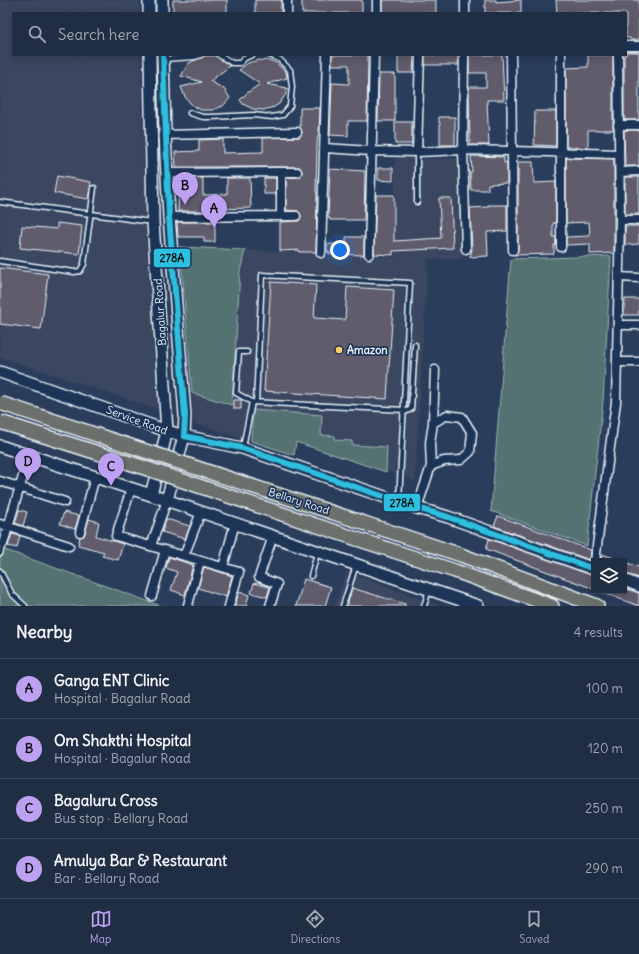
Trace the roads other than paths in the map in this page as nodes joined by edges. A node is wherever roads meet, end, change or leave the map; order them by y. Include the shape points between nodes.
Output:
1 (149, 0) edge
2 (162, 0) edge
3 (287, 0) edge
4 (377, 0) edge
5 (465, 0) edge
6 (149, 12) edge
7 (162, 12) edge
8 (287, 12) edge
9 (377, 12) edge
10 (465, 12) edge
11 (627, 46) edge
12 (639, 46) edge
13 (150, 56) edge
14 (198, 56) edge
15 (222, 56) edge
16 (250, 56) edge
17 (272, 56) edge
18 (327, 56) edge
19 (374, 56) edge
20 (420, 56) edge
21 (464, 56) edge
22 (511, 56) edge
23 (561, 56) edge
24 (618, 56) edge
25 (163, 57) edge
26 (190, 113) dead end
27 (618, 125) junction
28 (639, 125) edge
29 (297, 132) dead end
30 (165, 135) junction
31 (325, 148) junction
32 (463, 150) junction
33 (372, 151) junction
34 (512, 151) junction
35 (417, 152) junction
36 (561, 152) junction
37 (619, 154) junction
38 (639, 171) edge
39 (281, 172) junction
40 (297, 172) dead end
41 (620, 172) junction
42 (167, 174) junction
43 (94, 188) dead end
44 (0, 202) edge
45 (417, 202) dead end
46 (91, 214) junction
47 (281, 216) junction
48 (296, 216) dead end
49 (169, 217) junction
50 (620, 220) junction
51 (639, 220) edge
52 (153, 222) junction
53 (561, 247) dead end
54 (466, 249) dead end
55 (513, 250) dead end
56 (321, 253) dead end
57 (369, 254) dead end
58 (0, 261) edge
59 (619, 277) junction
60 (639, 278) edge
61 (618, 325) junction
62 (639, 325) edge
63 (415, 345) dead end
64 (247, 352) dead end
65 (617, 362) junction
66 (639, 362) edge
67 (435, 370) dead end
68 (0, 372) edge
69 (254, 402) junction
70 (0, 403) edge
71 (404, 412) junction
72 (0, 422) edge
73 (433, 423) junction
74 (167, 431) junction
75 (184, 436) junction
76 (0, 446) edge
77 (242, 448) junction
78 (29, 456) junction
79 (431, 466) junction
80 (95, 477) junction
81 (0, 480) edge
82 (20, 487) junction
83 (131, 489) junction
84 (151, 495) junction
85 (166, 500) junction
86 (65, 502) dead end
87 (400, 502) junction
88 (417, 508) junction
89 (201, 512) junction
90 (236, 523) junction
91 (4, 525) edge
92 (80, 532) dead end
93 (273, 536) junction
94 (3, 544) joint
95 (69, 546) dead end
96 (151, 546) junction
97 (165, 550) junction
98 (318, 551) junction
99 (0, 554) edge
100 (184, 556) junction
101 (595, 558) edge
102 (200, 561) junction
103 (356, 564) junction
104 (222, 568) junction
105 (591, 568) edge
106 (0, 571) edge
107 (311, 576) dead end
108 (627, 581) edge
109 (639, 586) edge
110 (430, 589) junction
111 (152, 596) dead end
112 (456, 602) edge
113 (188, 605) dead end
114 (25, 606) edge
115 (230, 606) edge
116 (270, 606) edge
117 (342, 606) edge
118 (424, 606) edge
119 (478, 606) edge
120 (552, 606) edge
121 (597, 606) edge

1 - 6 main road
2 - 7 main road
3 - 8 street
4 - 9 street
5 - 10 street
11 - 12 street
13 - 52 main road, Bagalur Road
14 - 25 lane
15 - 16 lane via 232,63 240,62
17 - 26 lane via 279,59 290,70 290,106 283,115 272,117 253,114 211,118
18 - 31 street
19 - 33 street
20 - 35 street
21 - 32 street
22 - 34 street
23 - 36 street
24 - 27 street
25 - 30 main road, Bagalur Road
27 - 28 street
27 - 37 street
29 - 30 street
30 - 42 main road, Bagalur Road
31 - 33 street
31 - 56 street
32 - 34 street
32 - 35 street
32 - 54 street
33 - 35 street
33 - 57 street
34 - 36 street
34 - 55 street
35 - 45 lane
36 - 37 street
36 - 53 street
37 - 41 street
38 - 41 street
39 - 40 street
39 - 42 street
39 - 47 street
41 - 50 street
42 - 49 main road, Bagalur Road
43 - 46 lane
44 - 46 lane
46 - 52 lane
46 - 58 lane via 84,264 80,271
47 - 48 street
47 - 49 street
49 - 75 main road, Bagalur Road via 185,415
50 - 51 street
50 - 59 street
52 - 74 main road, Bagalur Road
59 - 60 street
59 - 61 street
61 - 62 street
61 - 65 street
63 - 71 lane via 412,409
64 - 69 lane via 239,352 236,393
65 - 66 street
65 - 101 street via 616,402
67 - 73 street
68 - 74 main road, Service Road
69 - 71 lane
69 - 71 lane via 262,275 410,283
69 - 77 lane
70 - 121 highway, Bellary Road, bridge via 461,555
71 - 87 lane
72 - 120 highway, Bellary Road, bridge via 455,571
73 - 79 street via 430,443
73 - 79 street via 447,415 462,417 472,433 470,452 461,460 444,461
74 - 75 main road, Service Road
74 - 84 main road, Bagalur Road
75 - 77 main road, Service Road
75 - 85 main road, Bagalur Road
76 - 78 main road
77 - 87 main road, Service Road
78 - 80 main road
78 - 82 street
79 - 88 street
80 - 83 main road
80 - 92 street
81 - 82 street
82 - 86 street
82 - 91 street
83 - 84 main road
83 - 96 street via 116,536
84 - 85 main road
85 - 89 main road
85 - 96 street
87 - 88 main road, Service Road
88 - 105 main road, Service Road
89 - 90 main road
89 - 100 street
90 - 93 main road
90 - 104 street
91 - 94 street
91 - 95 street
93 - 98 main road
93 - 116 street via 258,577 277,584
94 - 99 lane
96 - 97 street
97 - 100 street
97 - 111 street
98 - 103 main road
98 - 107 lane
100 - 102 street
102 - 104 street
102 - 113 street
103 - 110 main road
103 - 117 lane
104 - 115 street via 239,572
106 - 114 lane via 12,594
108 - 109 main road
110 - 112 main road
110 - 118 lane
112 - 119 main road

